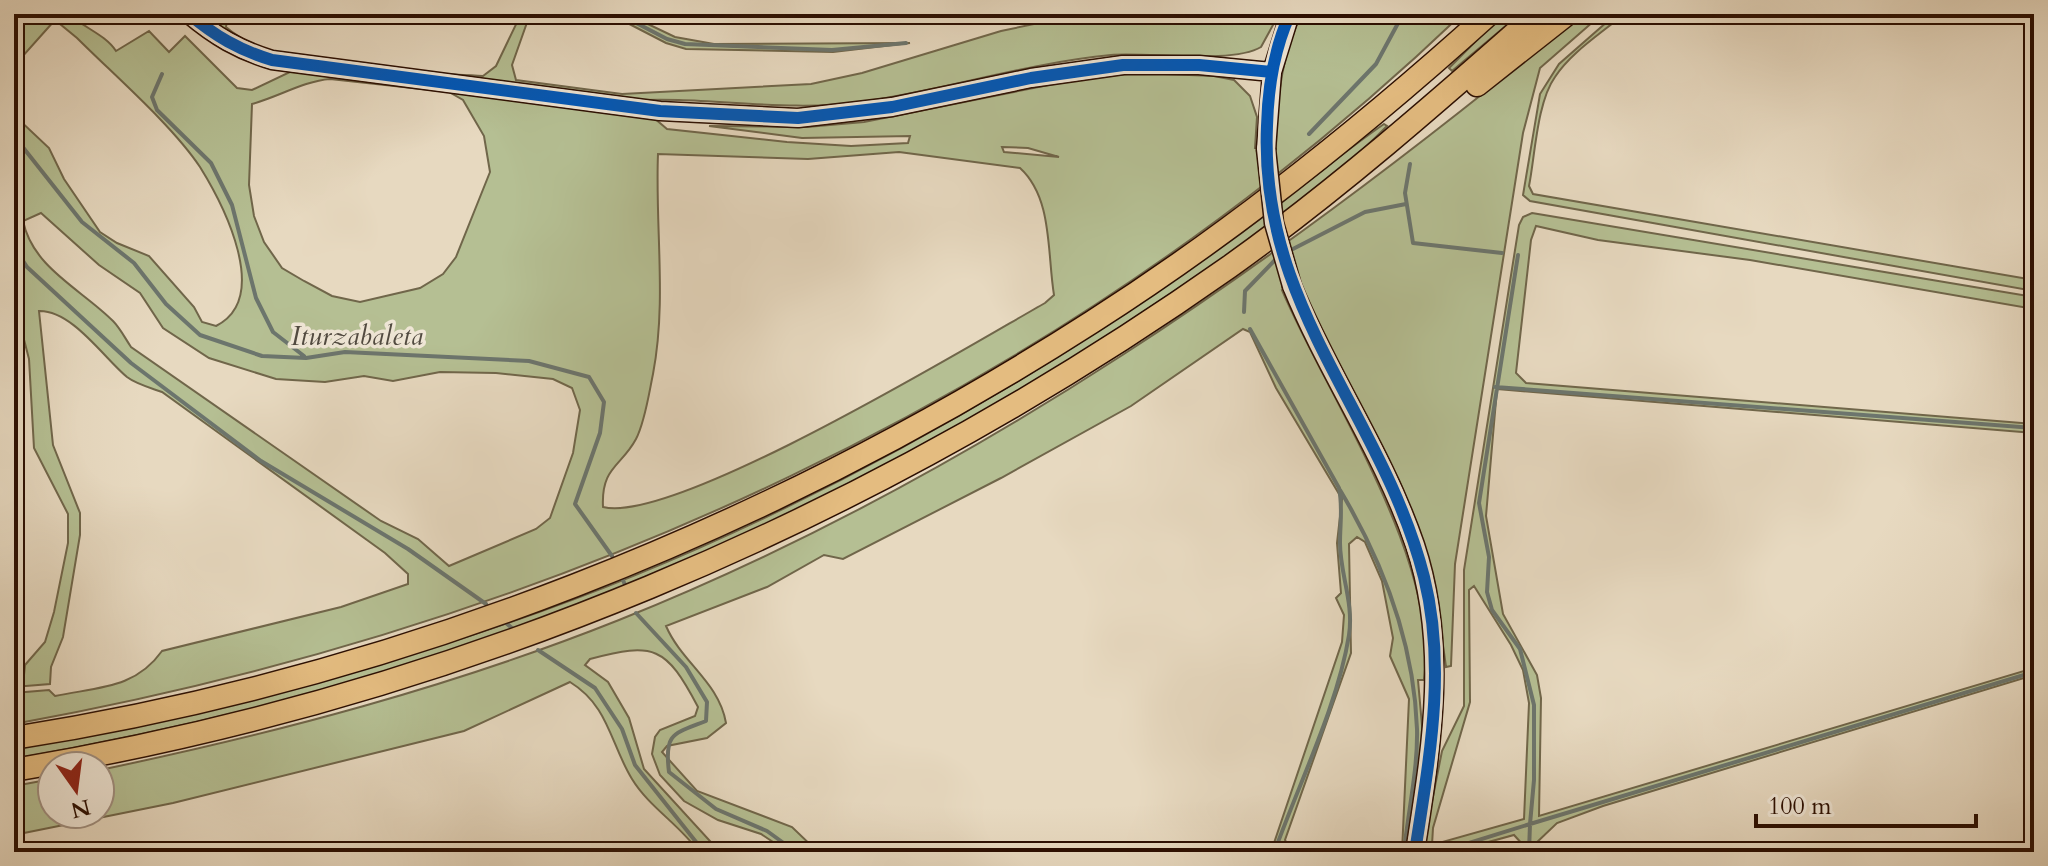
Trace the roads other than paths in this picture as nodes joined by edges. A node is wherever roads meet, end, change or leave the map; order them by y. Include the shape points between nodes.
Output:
1 (189, 14) edge
2 (1290, 14) edge
3 (1489, 14) edge
4 (1537, 14) edge
5 (1567, 14) edge
6 (1272, 72) junction
7 (1396, 139) junction
8 (14, 738) edge
9 (14, 770) edge
10 (1415, 852) edge

1 - 6 street via 226,42 272,60 644,109 757,116 851,113 1123,65
2 - 6 street
3 - 8 highway via 1376,112 1193,253 1093,322 835,470 698,534 493,615 240,690
4 - 7 highway
5 - 7 highway via 1463,97
6 - 10 street, bridge via 1266,149 1274,223 1292,286 1395,495 1425,580 1436,683 1434,732
7 - 9 highway via 1231,265 1117,343 845,500 701,567 522,638 384,685 199,733

